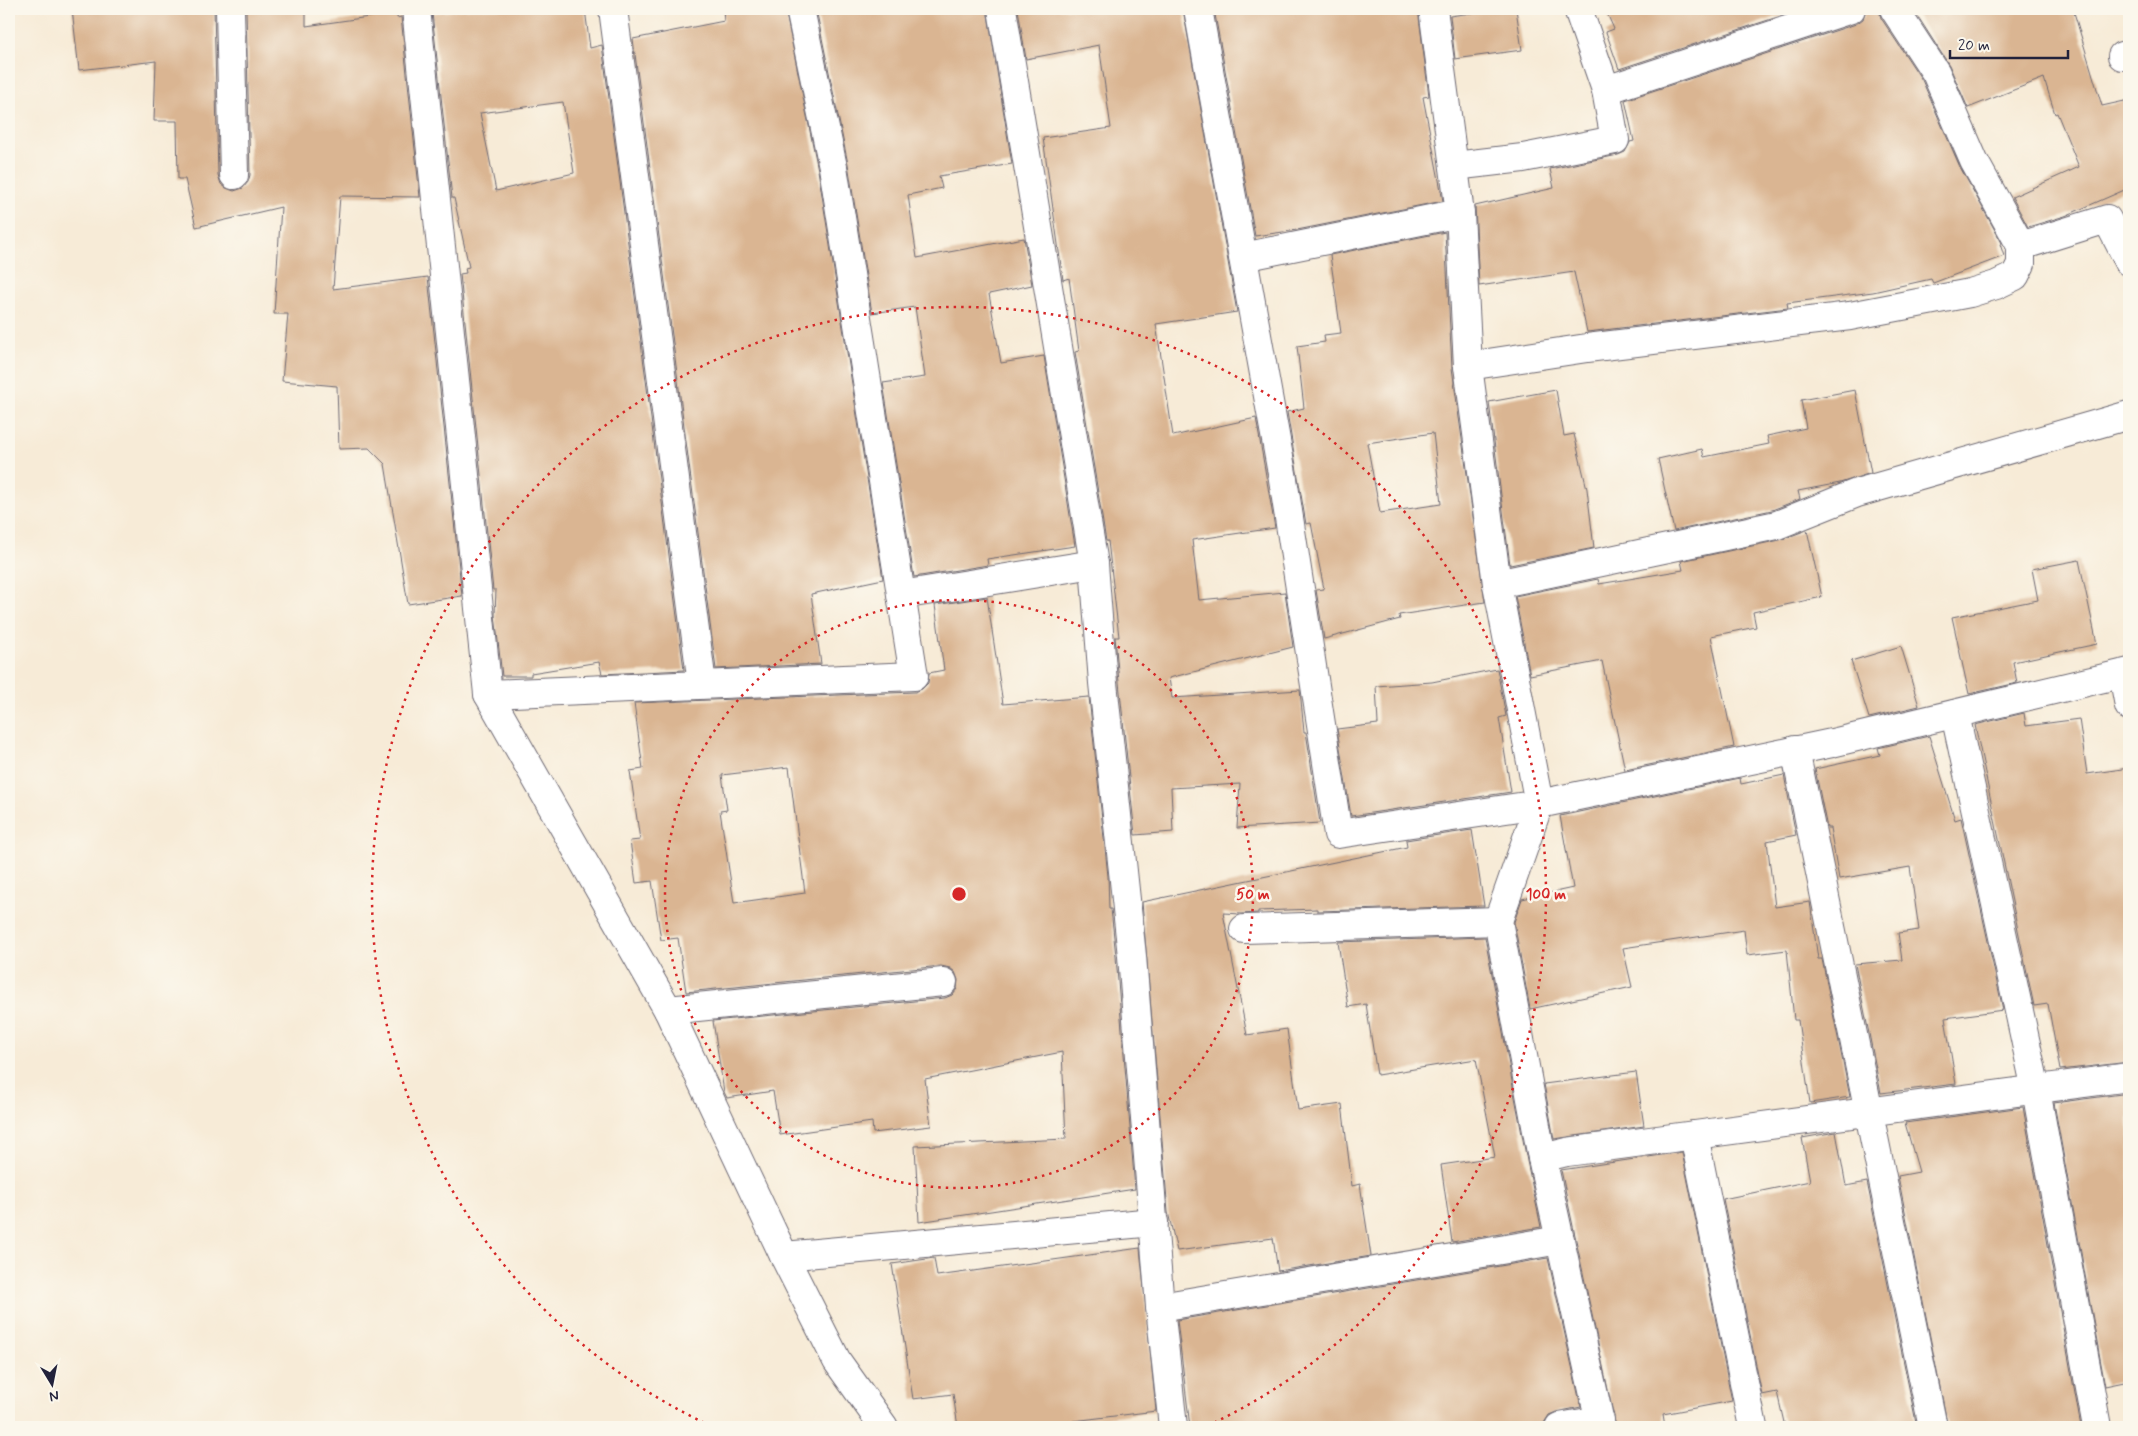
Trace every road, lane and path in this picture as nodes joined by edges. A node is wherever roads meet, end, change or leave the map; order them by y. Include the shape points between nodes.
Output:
1 (230, 9) edge
2 (416, 9) edge
3 (613, 9) edge
4 (800, 9) edge
5 (1002, 9) edge
6 (1198, 9) edge
7 (1433, 9) edge
8 (1578, 9) edge
9 (1851, 9) edge
10 (1894, 9) edge
11 (1606, 90) junction
12 (1454, 166) junction
13 (234, 175) dead end
14 (1460, 212) junction
15 (2021, 246) junction
16 (1243, 257) junction
17 (2129, 262) edge
18 (1468, 366) junction
19 (2129, 415) edge
20 (1094, 564) junction
21 (1497, 584) junction
22 (900, 596) junction
23 (2126, 673) edge
24 (702, 684) junction
25 (488, 694) junction
26 (2129, 706) edge
27 (1955, 714) junction
28 (1795, 750) junction
29 (1538, 804) junction
30 (1498, 922) junction
31 (1244, 929) dead end
32 (943, 982) dead end
33 (668, 1010) junction
34 (2129, 1077) edge
35 (2036, 1090) junction
36 (1869, 1112) junction
37 (1694, 1135) junction
38 (1542, 1158) junction
39 (1154, 1222) junction
40 (1560, 1240) junction
41 (784, 1256) junction
42 (1160, 1307) junction
43 (1600, 1424) edge
44 (884, 1427) edge
45 (1173, 1427) edge
46 (1559, 1427) edge
47 (1753, 1427) edge
48 (1932, 1427) edge
49 (2098, 1427) edge

1 - 13 street
2 - 25 street
3 - 24 street
4 - 22 street via 833,167
5 - 20 street
6 - 16 street
7 - 12 street
8 - 11 street
9 - 11 street
10 - 15 street via 1936,72 1974,161
11 - 12 street via 1615,140 1522,158
12 - 14 street
14 - 16 street
14 - 18 street
15 - 17 street via 2106,219
15 - 18 street via 2021,264 2015,276 1970,293 1850,316
16 - 29 street via 1283,479 1338,834
18 - 21 street
19 - 21 street via 1857,493 1777,525
20 - 22 street
20 - 39 street
21 - 29 street
22 - 24 street via 914,676
23 - 26 street
23 - 27 street
24 - 25 street
25 - 33 street
27 - 28 street
27 - 35 street
28 - 29 street
28 - 36 street
29 - 30 street
30 - 31 street
30 - 38 street
32 - 33 street
33 - 41 street
34 - 35 street
35 - 36 street
35 - 49 street
36 - 37 street
36 - 48 street
37 - 38 street
37 - 47 street
38 - 40 street
39 - 41 street
39 - 42 street
40 - 42 street
40 - 43 street
41 - 44 street via 837,1361
42 - 45 street
43 - 46 street

